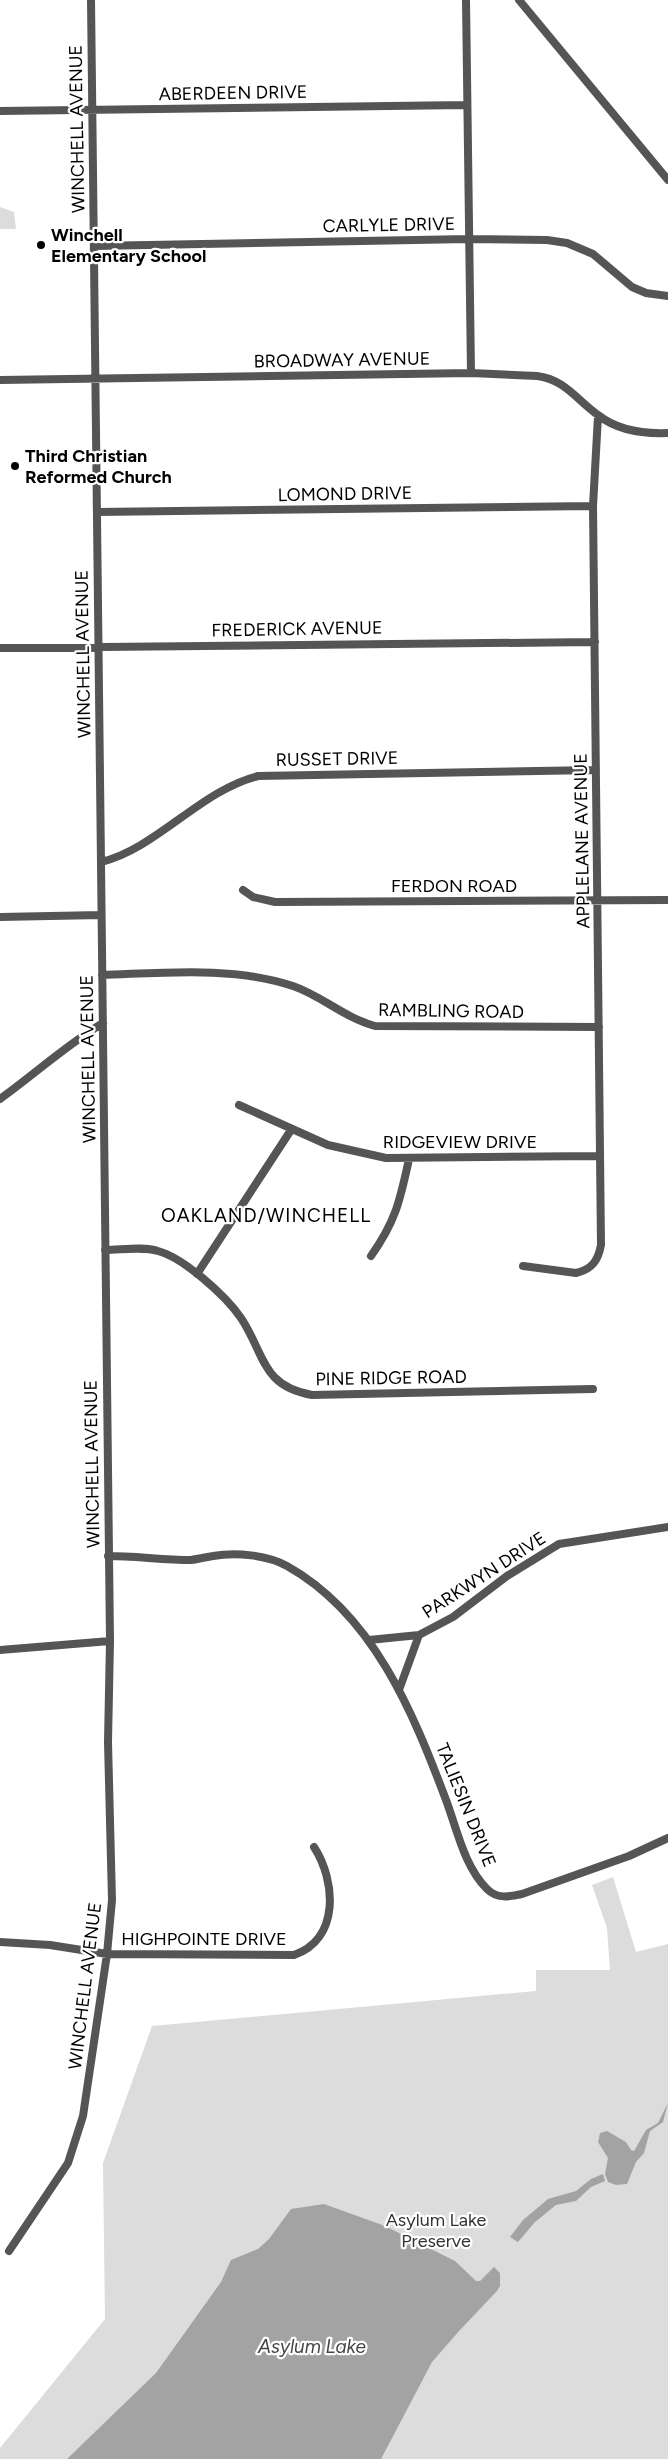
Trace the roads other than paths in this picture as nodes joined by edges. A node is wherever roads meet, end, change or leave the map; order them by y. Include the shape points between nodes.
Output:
1 (91, 0) edge
2 (466, 0) edge
3 (519, 0) edge
4 (467, 105) junction
5 (92, 110) junction
6 (0, 111) edge
7 (668, 180) edge
8 (469, 239) junction
9 (94, 246) junction
10 (668, 296) edge
11 (471, 373) junction
12 (96, 379) junction
13 (0, 380) edge
14 (598, 416) junction
15 (668, 433) edge
16 (593, 506) junction
17 (97, 512) junction
18 (595, 642) junction
19 (98, 646) junction
20 (0, 648) edge
21 (596, 770) junction
22 (101, 862) junction
23 (243, 890) dead end
24 (598, 900) junction
25 (668, 900) edge
26 (101, 915) junction
27 (0, 918) edge
28 (102, 975) junction
29 (103, 1022) junction
30 (599, 1027) junction
31 (0, 1099) edge
32 (239, 1105) dead end
33 (291, 1130) junction
34 (600, 1156) junction
35 (409, 1159) junction
36 (105, 1250) junction
37 (371, 1256) dead end
38 (523, 1266) dead end
39 (197, 1274) junction
40 (593, 1389) dead end
41 (668, 1527) edge
42 (108, 1556) junction
43 (419, 1635) junction
44 (369, 1640) junction
45 (110, 1641) junction
46 (0, 1650) edge
47 (399, 1690) junction
48 (668, 1838) edge
49 (314, 1847) dead end
50 (0, 1942) edge
51 (107, 1954) junction
52 (9, 2251) dead end

1 - 5 street, WINCHELL AVENUE
2 - 4 street
3 - 7 street
4 - 5 street, ABERDEEN DRIVE
4 - 8 street
5 - 6 street, ABERDEEN DRIVE
5 - 9 street, WINCHELL AVENUE
8 - 9 street, CARLYLE DRIVE
8 - 10 street, CARLYLE DRIVE via 567,243 593,254 632,287
8 - 11 street
9 - 12 street, WINCHELL AVENUE
11 - 12 street, BROADWAY AVENUE
11 - 14 street, BROADWAY AVENUE via 547,377 564,386
12 - 13 street, BROADWAY AVENUE
12 - 17 street, WINCHELL AVENUE
14 - 15 street, BROADWAY AVENUE via 629,430
14 - 16 street, APPLELANE AVENUE
16 - 17 street, LOMOND DRIVE
16 - 18 street, APPLELANE AVENUE
17 - 19 street, WINCHELL AVENUE
18 - 19 street, FREDERICK AVENUE
18 - 21 street, APPLELANE AVENUE
19 - 20 street, FREDERICK AVENUE
19 - 22 street, WINCHELL AVENUE
21 - 22 street, RUSSET DRIVE via 258,776 228,788 122,855
21 - 24 street, APPLELANE AVENUE
22 - 26 street, WINCHELL AVENUE
23 - 24 street, FERDON ROAD via 253,897 275,902
24 - 25 street, FERDON ROAD
24 - 30 street, APPLELANE AVENUE
26 - 27 street
26 - 28 street, WINCHELL AVENUE
28 - 29 street, WINCHELL AVENUE
28 - 30 street, RAMBLING ROAD via 176,972 254,976 314,994 359,1021 375,1026
29 - 31 street
29 - 36 street, WINCHELL AVENUE
30 - 34 street, APPLELANE AVENUE
32 - 33 street, RIDGEVIEW DRIVE
33 - 35 street, RIDGEVIEW DRIVE via 328,1145 369,1155
33 - 39 street
34 - 35 street, RIDGEVIEW DRIVE
34 - 38 street, APPLELANE AVENUE via 601,1245 594,1265 576,1273
35 - 37 street via 398,1208 388,1233
36 - 39 street, PINE RIDGE ROAD via 156,1250
36 - 42 street, WINCHELL AVENUE
39 - 40 street, PINE RIDGE ROAD via 240,1317 270,1374 287,1388 298,1392 312,1395
41 - 43 street, PARKWYN DRIVE via 559,1544 506,1576 453,1617
42 - 44 street via 193,1560 234,1555 274,1560 322,1590
42 - 45 street, WINCHELL AVENUE
43 - 44 street, PARKWYN DRIVE
43 - 47 street
44 - 47 street, TALIESIN DRIVE
45 - 46 street
45 - 51 street, WINCHELL AVENUE via 108,1742 112,1900
47 - 48 street, TALIESIN DRIVE via 431,1760 469,1861 483,1884 497,1896 522,1894 629,1856
49 - 51 street, HIGHPOINTE DRIVE via 327,1872 329,1914 321,1935 304,1952 279,1957
50 - 51 street, HIGHPOINTE DRIVE via 50,1945
51 - 52 street, WINCHELL AVENUE via 83,2116 68,2163

